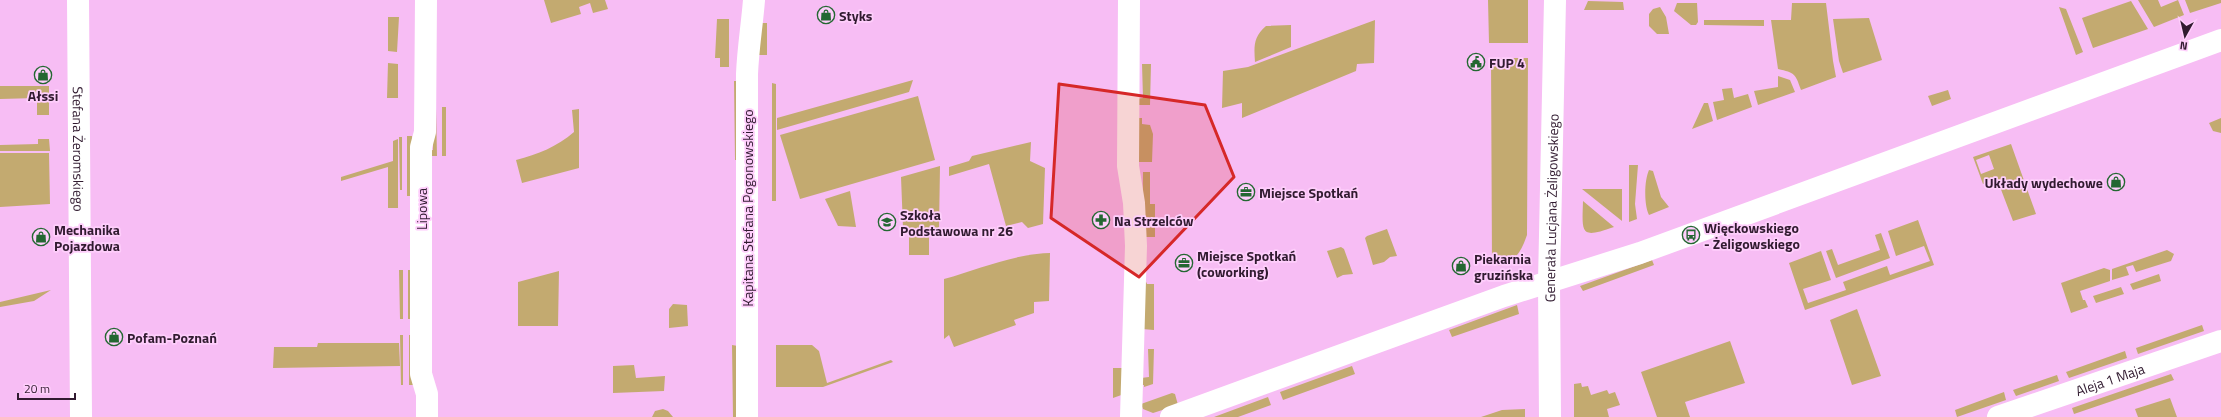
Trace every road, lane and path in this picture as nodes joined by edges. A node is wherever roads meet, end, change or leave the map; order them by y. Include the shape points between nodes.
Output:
1 (78, 0) edge
2 (426, 0) edge
3 (754, 0) edge
4 (1129, 0) edge
5 (1555, 0) edge
6 (2221, 40) edge
7 (1549, 282) junction
8 (2221, 341) edge
9 (81, 417) edge
10 (427, 417) edge
11 (747, 417) edge
12 (1131, 417) edge
13 (1171, 417) edge
14 (1550, 417) edge
15 (1998, 417) edge

1 - 9 street, Stefana Żeromskiego
2 - 10 street, Lipowa via 425,132 421,147 420,337 421,374 427,394
3 - 11 street, Kapitana Stefana Pogonowskiego via 747,74
4 - 12 street via 1128,166 1134,203 1136,246
5 - 7 street, Generała Lucjana Żeligowskiego
6 - 7 street via 1640,253
7 - 13 street via 1497,298
7 - 14 street, Generała Lucjana Żeligowskiego
8 - 15 street, Aleja 1 Maja

